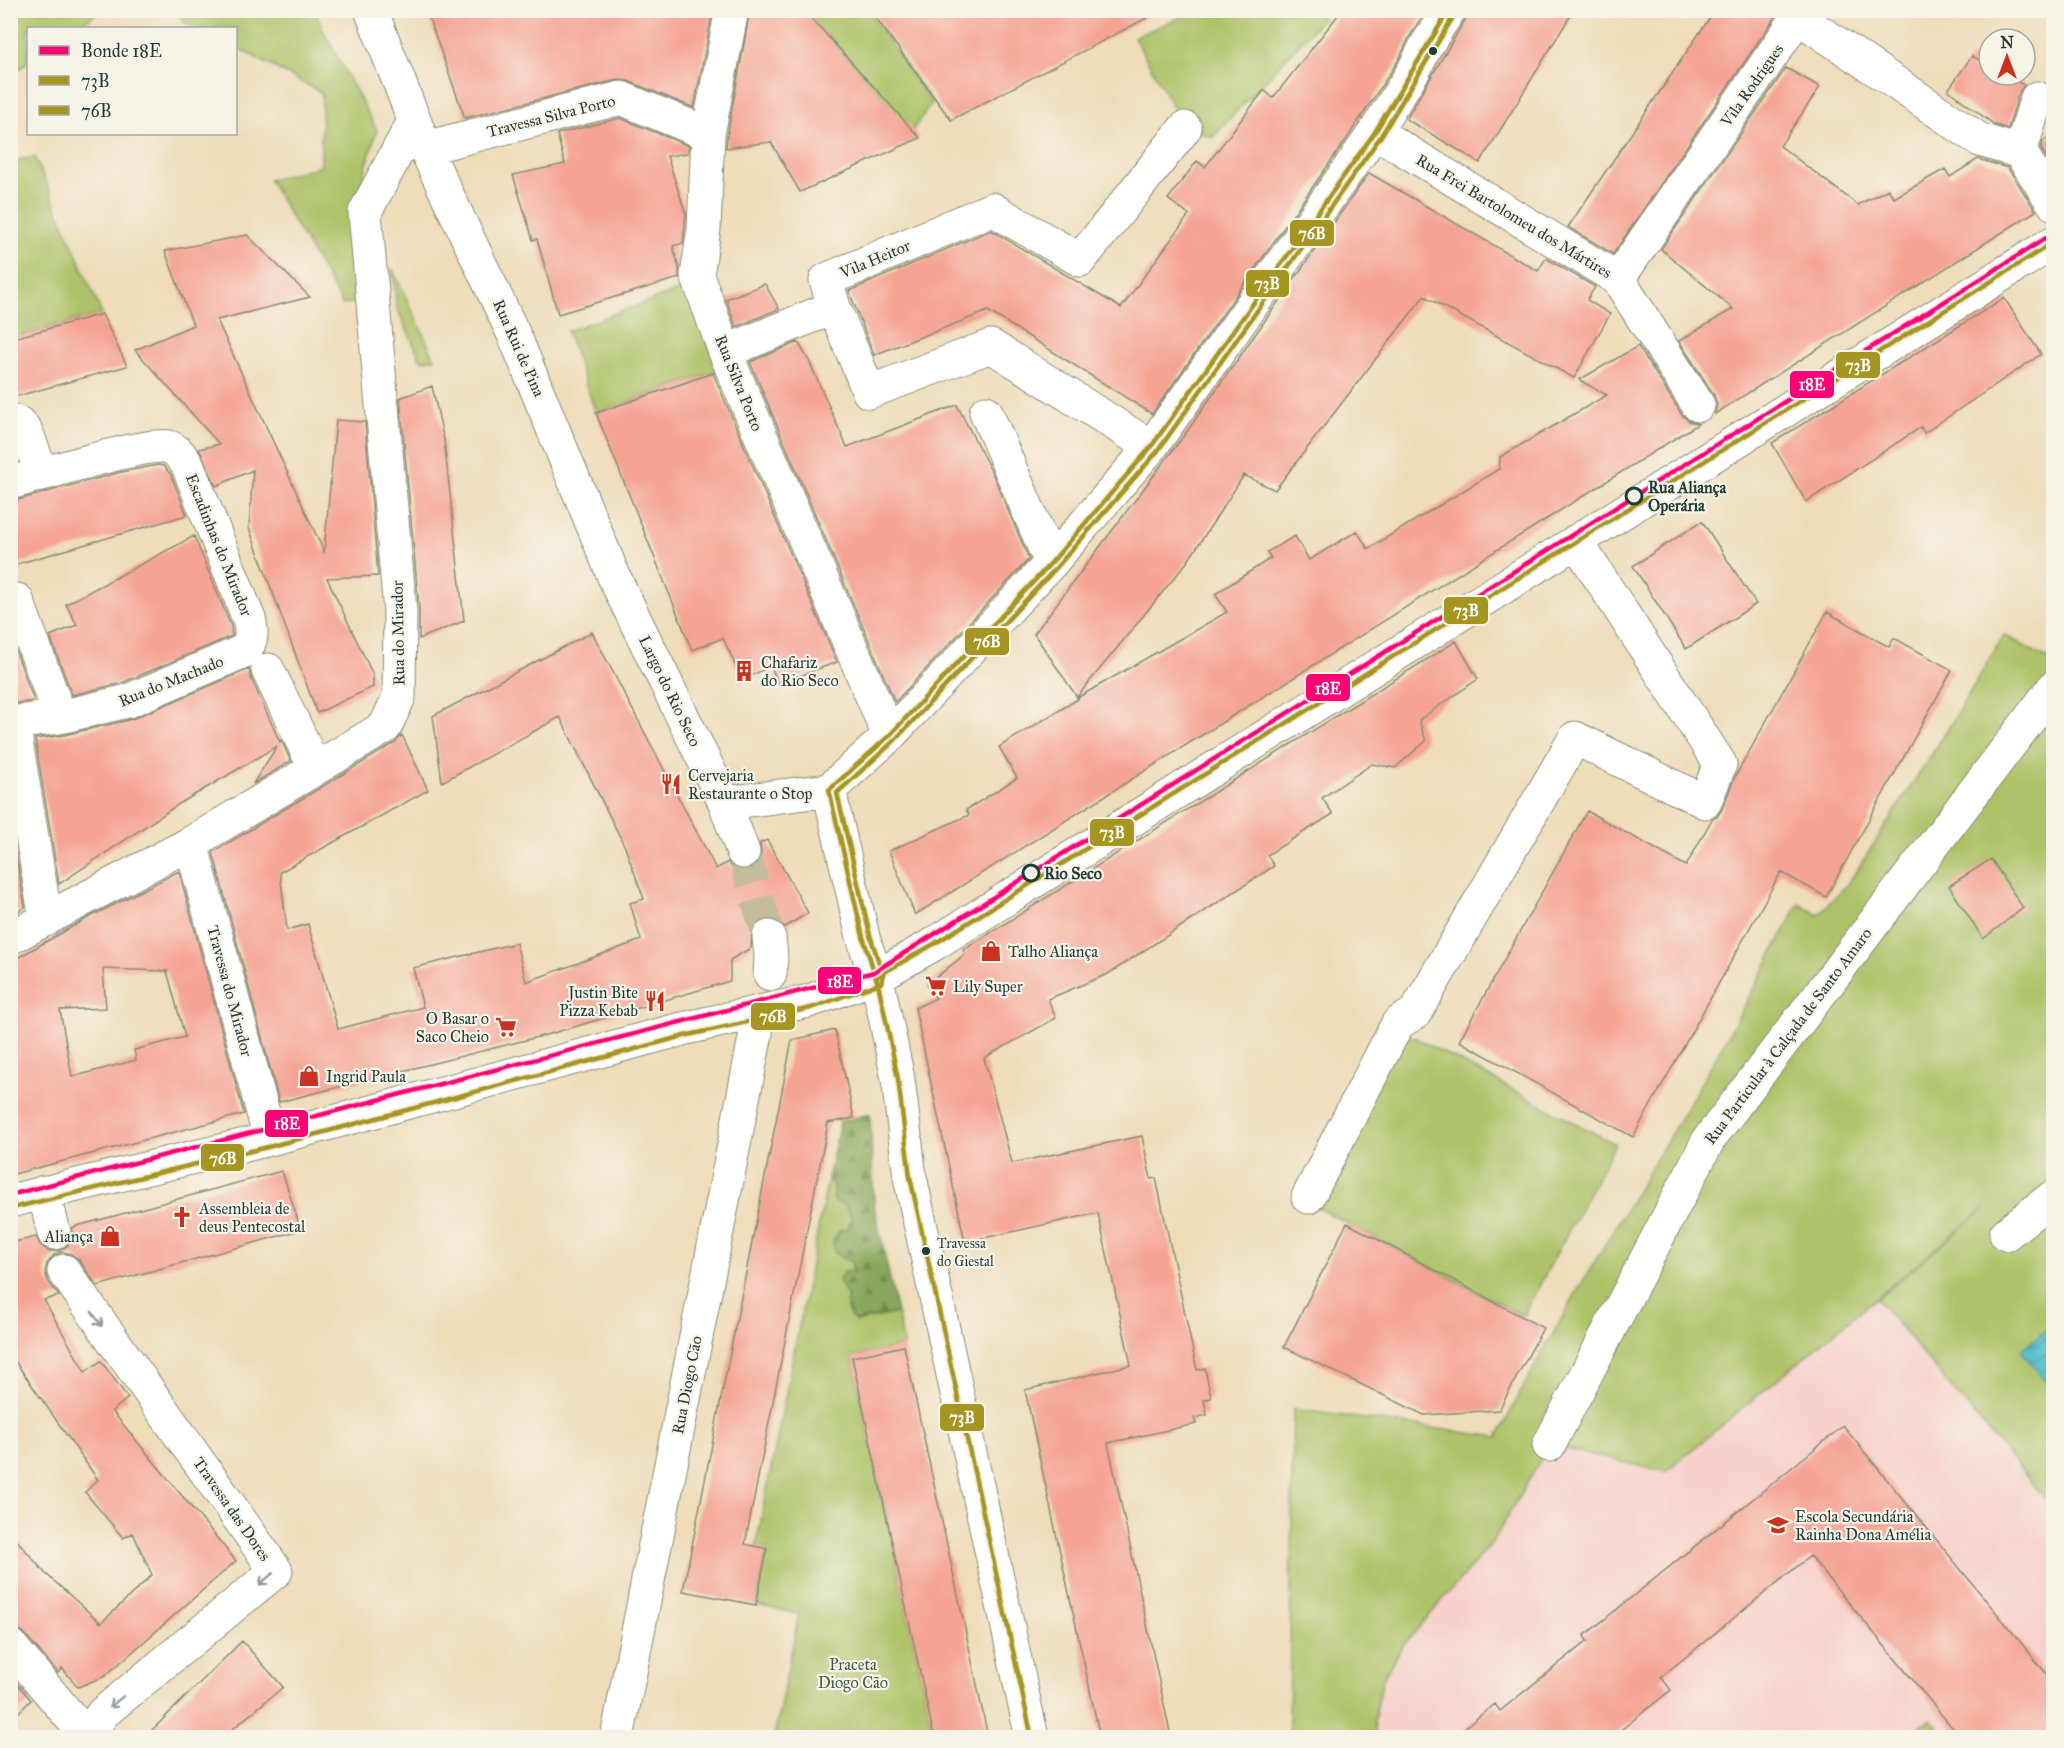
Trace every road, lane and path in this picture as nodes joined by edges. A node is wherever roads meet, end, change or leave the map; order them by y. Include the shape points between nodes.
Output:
1 (371, 10) edge
2 (732, 10) edge
3 (1449, 10) edge
4 (2037, 98) dead end
5 (1185, 128) dead end
6 (1375, 132) junction
7 (419, 134) junction
8 (708, 134) junction
9 (2020, 152) junction
10 (2054, 204) edge
11 (2054, 242) edge
12 (1618, 279) junction
13 (834, 307) junction
14 (725, 352) junction
15 (1698, 405) dead end
16 (986, 412) dead end
17 (10, 420) edge
18 (1151, 447) junction
19 (42, 474) junction
20 (10, 483) edge
21 (1576, 541) junction
22 (1051, 563) junction
23 (615, 579) joint
24 (17, 600) dead end
25 (251, 637) joint
26 (268, 670) dead end
27 (2054, 687) edge
28 (60, 717) junction
29 (12, 723) edge
30 (889, 736) junction
31 (315, 768) junction
32 (829, 790) junction
33 (725, 803) junction
34 (191, 843) junction
35 (743, 852) tunnel mouth
36 (45, 920) junction
37 (769, 937) tunnel mouth
38 (10, 938) edge
39 (770, 974) dead end
40 (876, 977) junction
41 (756, 1033) dead end
42 (270, 1139) junction
43 (44, 1192) junction
44 (2054, 1196) edge
45 (1308, 1197) dead end
46 (10, 1201) edge
47 (54, 1233) dead end
48 (2006, 1234) dead end
49 (64, 1270) dead end
50 (1550, 1444) dead end
51 (10, 1645) edge
52 (87, 1737) edge
53 (617, 1737) edge
54 (1032, 1737) edge

1 - 7 street, Rua Rui de Pina
2 - 8 street, Rua Silva Porto
3 - 6 street
4 - 9 street
5 - 13 street, Vila Heitor via 1080,260 992,209 826,280
6 - 12 street, Rua Frei Bartolomeu dos Mártires
6 - 18 street
7 - 8 street, Travessa Silva Porto via 621,98
7 - 23 street, Rua Rui de Pina via 515,337
7 - 31 street, Rua do Mirador via 364,212 400,611 399,696 386,727
8 - 14 street, Rua Silva Porto via 704,229 697,275
9 - 10 street
9 - 12 street, Vila Rodrigues via 1980,140 1798,17
11 - 21 street
12 - 15 street, Rua Frei Bartolomeu dos Mártires
13 - 14 street
13 - 18 street via 869,392 991,346
14 - 30 street, Rua Silva Porto
16 - 22 street
17 - 19 street via 26,431
18 - 22 street
19 - 20 street, Escadinhas do Mirador
19 - 25 street, Escadinhas do Mirador via 154,447 170,447 181,455 249,619
21 - 40 street
21 - 45 street via 1720,764 1705,802 1575,738 1415,1012 1398,1023
22 - 30 street
23 - 33 street, Largo do Rio Seco
24 - 28 street
25 - 28 street, Rua do Machado via 244,651 128,701
26 - 31 street
27 - 50 street, Rua Particular à Calçada de Santo Amaro via 1708,1139
28 - 29 street, Rua do Machado
29 - 36 street
30 - 32 street
31 - 34 street, Rua do Mirador
32 - 33 street
32 - 40 street
33 - 35 street, Largo do Rio Seco
34 - 36 street, Rua do Mirador
34 - 42 street, Travessa do Mirador
36 - 38 street, Rua do Mirador
37 - 39 street
40 - 42 street via 809,1001 682,1029
40 - 54 street via 898,1079 910,1177
41 - 53 street, Rua Diogo Cão
42 - 43 street
43 - 46 street
43 - 47 street
44 - 48 street
49 -> 52 street, Travessa das Dores via 276,1571 103,1713
51 - 52 street

